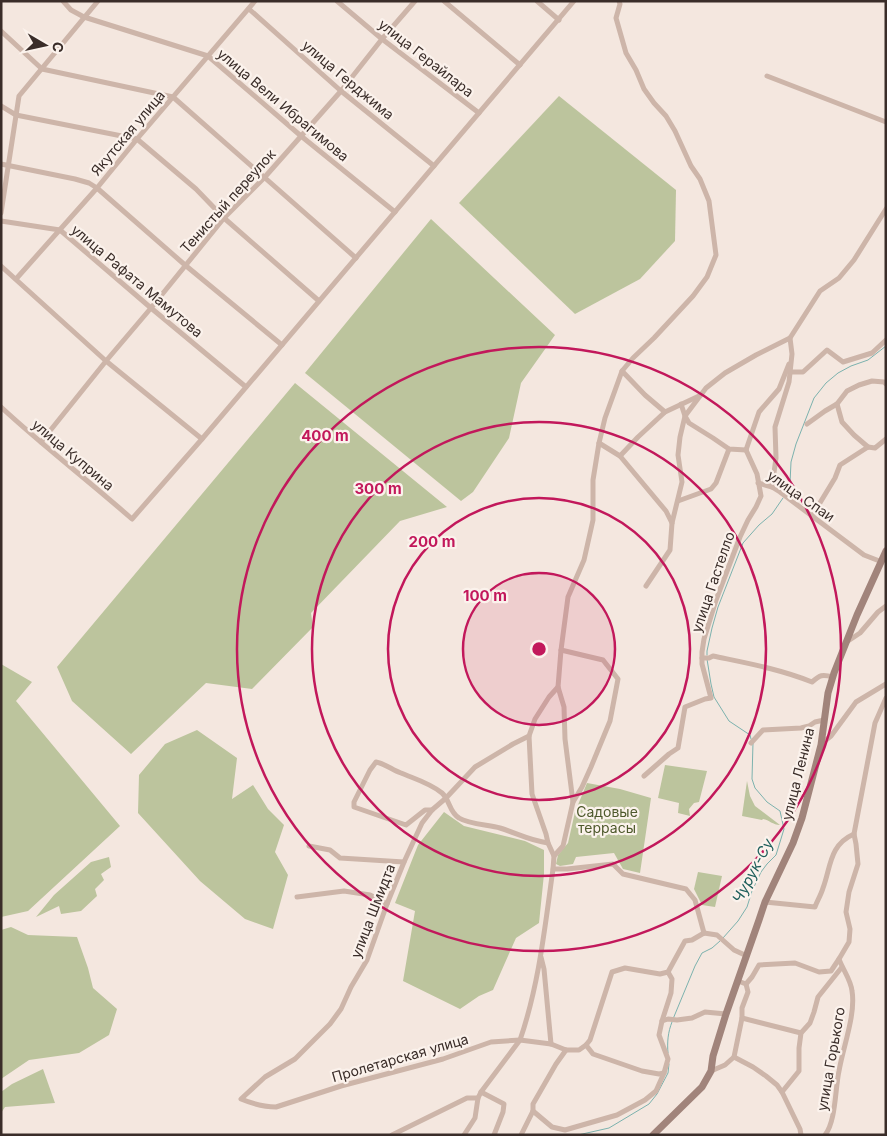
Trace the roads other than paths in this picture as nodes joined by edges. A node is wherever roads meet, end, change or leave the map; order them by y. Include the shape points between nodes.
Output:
1 (63, 1) edge
2 (98, 1) edge
3 (255, 1) edge
4 (337, 1) edge
5 (415, 1) edge
6 (444, 1) edge
7 (537, 1) edge
8 (574, 1) edge
9 (620, 1) edge
10 (249, 9) junction
11 (84, 17) junction
12 (558, 20) junction
13 (1, 30) edge
14 (382, 39) junction
15 (208, 56) junction
16 (520, 65) junction
17 (42, 69) junction
18 (767, 76) dead end
19 (341, 91) junction
20 (173, 97) junction
21 (1, 106) edge
22 (479, 113) junction
23 (16, 115) junction
24 (886, 122) edge
25 (301, 136) junction
26 (137, 139) junction
27 (1, 164) edge
28 (8, 165) junction
29 (434, 166) junction
30 (264, 178) junction
31 (97, 188) junction
32 (886, 209) edge
33 (395, 212) junction
34 (1, 213) edge
35 (224, 218) junction
36 (1, 221) edge
37 (60, 230) junction
38 (356, 258) junction
39 (185, 265) junction
40 (1, 266) edge
41 (16, 279) junction
42 (319, 301) junction
43 (151, 308) junction
44 (790, 338) junction
45 (886, 340) edge
46 (282, 345) junction
47 (792, 354) junction
48 (106, 361) junction
49 (622, 371) junction
50 (790, 372) junction
51 (886, 384) edge
52 (246, 387) junction
53 (699, 396) junction
54 (681, 404) junction
55 (837, 404) junction
56 (1, 407) edge
57 (665, 412) junction
58 (685, 416) junction
59 (807, 424) dead end
60 (202, 439) junction
61 (886, 440) edge
62 (41, 442) junction
63 (599, 443) junction
64 (868, 447) junction
65 (729, 449) junction
66 (746, 450) junction
67 (620, 456) junction
68 (758, 483) junction
69 (772, 488) junction
70 (678, 501) junction
71 (812, 516) junction
72 (672, 524) junction
73 (886, 551) edge
74 (882, 562) junction
75 (646, 586) dead end
76 (886, 606) edge
77 (845, 642) junction
78 (561, 650) junction
79 (705, 658) junction
80 (833, 677) junction
81 (886, 684) edge
82 (558, 687) junction
83 (886, 698) edge
84 (824, 720) junction
85 (528, 736) junction
86 (752, 742) dead end
87 (820, 745) junction
88 (644, 776) dead end
89 (446, 798) junction
90 (573, 802) junction
91 (432, 810) junction
92 (854, 834) junction
93 (548, 843) junction
94 (309, 846) dead end
95 (554, 856) junction
96 (404, 862) junction
97 (553, 869) junction
98 (297, 897) dead end
99 (765, 902) junction
100 (387, 904) junction
101 (704, 933) junction
102 (541, 956) junction
103 (747, 956) junction
104 (839, 959) junction
105 (842, 967) junction
106 (668, 972) junction
107 (738, 980) junction
108 (746, 984) junction
109 (726, 1014) junction
110 (742, 1018) junction
111 (665, 1020) junction
112 (801, 1033) junction
113 (520, 1040) junction
114 (551, 1044) junction
115 (586, 1045) junction
116 (566, 1050) junction
117 (734, 1057) junction
118 (711, 1071) junction
119 (664, 1073) junction
120 (782, 1092) junction
121 (480, 1095) junction
122 (241, 1099) joint
123 (533, 1111) junction
124 (392, 1135) edge
125 (464, 1135) edge
126 (494, 1135) edge
127 (521, 1135) edge
128 (653, 1135) edge
129 (801, 1135) edge
130 (826, 1135) edge

1 - 11 street, улица Вели Ибрагимова
2 - 11 street
3 - 10 street, Якутская улица
4 - 14 street, улица Герайлара
5 - 14 street, Тенистый переулок
6 - 16 street
7 - 12 street
8 - 12 street
9 - 49 street via 616,18 626,53 644,88 675,130 700,179 709,201 716,254 707,277 693,296
10 - 15 street, Якутская улица
10 - 19 street, улица Герджима
11 - 15 street, улица Вели Ибрагимова
11 - 17 street
12 - 16 street
13 - 17 street
14 - 19 street, Тенистый переулок
14 - 22 street, улица Герайлара
15 - 20 street, Якутская улица
15 - 25 street, улица Вели Ибрагимова
16 - 22 street
17 - 20 street
17 - 23 street via 20,96
18 - 24 street
19 - 25 street, Тенистый переулок
19 - 29 street, улица Герджима
20 - 26 street, Якутская улица
20 - 30 street
21 - 23 street
22 - 29 street
23 - 26 street
23 - 28 street
25 - 30 street, Тенистый переулок
25 - 33 street, улица Вели Ибрагимова
26 - 31 street, Якутская улица
26 - 35 street via 196,189
27 - 28 street
28 - 31 street via 75,179
28 - 34 street
29 - 33 street
30 - 35 street, Тенистый переулок
30 - 38 street
31 - 37 street, Якутская улица
31 - 39 street
32 - 44 street via 854,260 839,278 820,292
33 - 38 street
35 - 39 street, Тенистый переулок
35 - 42 street
36 - 37 street, улица Рафата Мамутова
37 - 41 street, Якутская улица
37 - 43 street, улица Рафата Мамутова
38 - 42 street
39 - 43 street, Тенистый переулок
39 - 46 street
40 - 41 street
41 - 48 street
42 - 46 street
43 - 48 street, Тенистый переулок
43 - 52 street, улица Рафата Мамутова
44 - 47 street
44 - 53 street via 725,373
45 - 50 street via 872,353 843,362 827,350 803,372
46 - 52 street
47 - 50 street
47 - 66 street via 779,389 759,412
48 - 60 street
48 - 62 street, Тенистый переулок
49 - 57 street
49 - 63 street
50 - 69 street via 775,427 776,458
51 - 55 street via 872,381 859,385 847,391
52 - 60 street
53 - 54 street
53 - 58 street
54 - 57 street
54 - 58 street
55 - 59 street
55 - 64 street via 842,422
56 - 62 street, улица Куприна
57 - 67 street
58 - 65 street via 689,423
58 - 70 street via 678,455 682,482
60 - 62 street, улица Куприна via 132,519
61 - 64 street via 875,448
63 - 67 street
63 - 78 street via 593,480 593,520 584,560 568,597
64 - 71 street via 840,465
65 - 66 street
65 - 70 street via 711,489
66 - 68 street, улица Спаи
67 - 72 street via 666,511
68 - 69 street, улица Спаи
68 - 79 street, улица Гастелло via 761,496 740,536 716,600 704,639
69 - 71 street, улица Спаи
70 - 72 street
71 - 74 street, улица Спаи via 864,555
72 - 75 street via 670,550
73 - 74 main road, улица Ленина
74 - 77 main road, улица Ленина
76 - 77 street via 860,633
77 - 80 main road, улица Ленина
78 - 82 street
78 - 90 street via 603,660 618,679 610,721
79 - 80 street via 713,656 764,666 812,682 825,674
79 - 88 street, улица Гастелло via 702,664 711,698 685,707 678,748
80 - 84 main road, улица Ленина
81 - 87 street via 856,702 831,736
82 - 85 street via 535,719
82 - 90 street via 564,707
83 - 92 street via 875,723
84 - 86 street via 801,728 763,730
84 - 87 main road, улица Ленина
85 - 89 street, улица Шмидта via 475,767
85 - 93 street via 532,794
87 - 99 main road, улица Ленина via 802,818
89 - 91 street, улица Шмидта
89 - 91 street via 428,784 376,762 354,802 354,807 406,825 425,810
89 - 93 street via 450,809 460,818
90 - 95 street via 563,846
91 - 96 street, улица Шмидта via 422,823
92 - 99 street via 839,844 832,857 815,907
92 - 104 street via 858,864 846,912 849,942
93 - 95 street
94 - 96 street via 330,850 340,858
95 - 97 street
96 - 100 street, улица Шмидта
97 - 101 street via 613,864 623,874 686,889 695,900
97 - 102 street
98 - 100 street via 344,891 370,895
99 - 103 main road, улица Ленина
100 - 122 street, улица Шмидта via 368,960 336,1017 296,1058
101 - 103 street via 717,935 734,950
101 - 106 street via 685,941
102 - 113 street
102 - 114 street
103 - 107 main road, улица Ленина
104 - 105 street, улица Горького
104 - 108 street via 830,971 819,972 795,963 759,965
105 - 112 street via 818,996 810,1023
105 - 130 street, улица Горького via 852,991 852,1015 838,1073 830,1129
106 - 111 street via 672,980
106 - 115 street via 660,974 625,968 612,972
107 - 108 street
107 - 109 main road, улица Ленина
108 - 110 street via 748,992
109 - 111 street via 705,1012 692,1018
109 - 118 main road, улица Ленина
110 - 112 street
110 - 117 street
111 - 119 street via 659,1036 668,1059
112 - 120 street via 799,1071
113 - 114 street, Пролетарская улица
113 - 121 street
113 - 122 street, Пролетарская улица via 491,1042 443,1059 276,1106 254,1105
114 - 116 street, Пролетарская улица
115 - 116 street via 579,1050
115 - 119 street via 593,1054 642,1070
116 - 123 street via 532,1104
117 - 118 street via 726,1065
117 - 120 street via 766,1076
118 - 128 main road, улица Ленина via 702,1087
119 - 123 street via 656,1091 644,1100 616,1115 565,1130 552,1127
120 - 129 street
121 - 124 street via 467,1098
121 - 125 street via 476,1118
121 - 126 street via 504,1104
123 - 127 street

